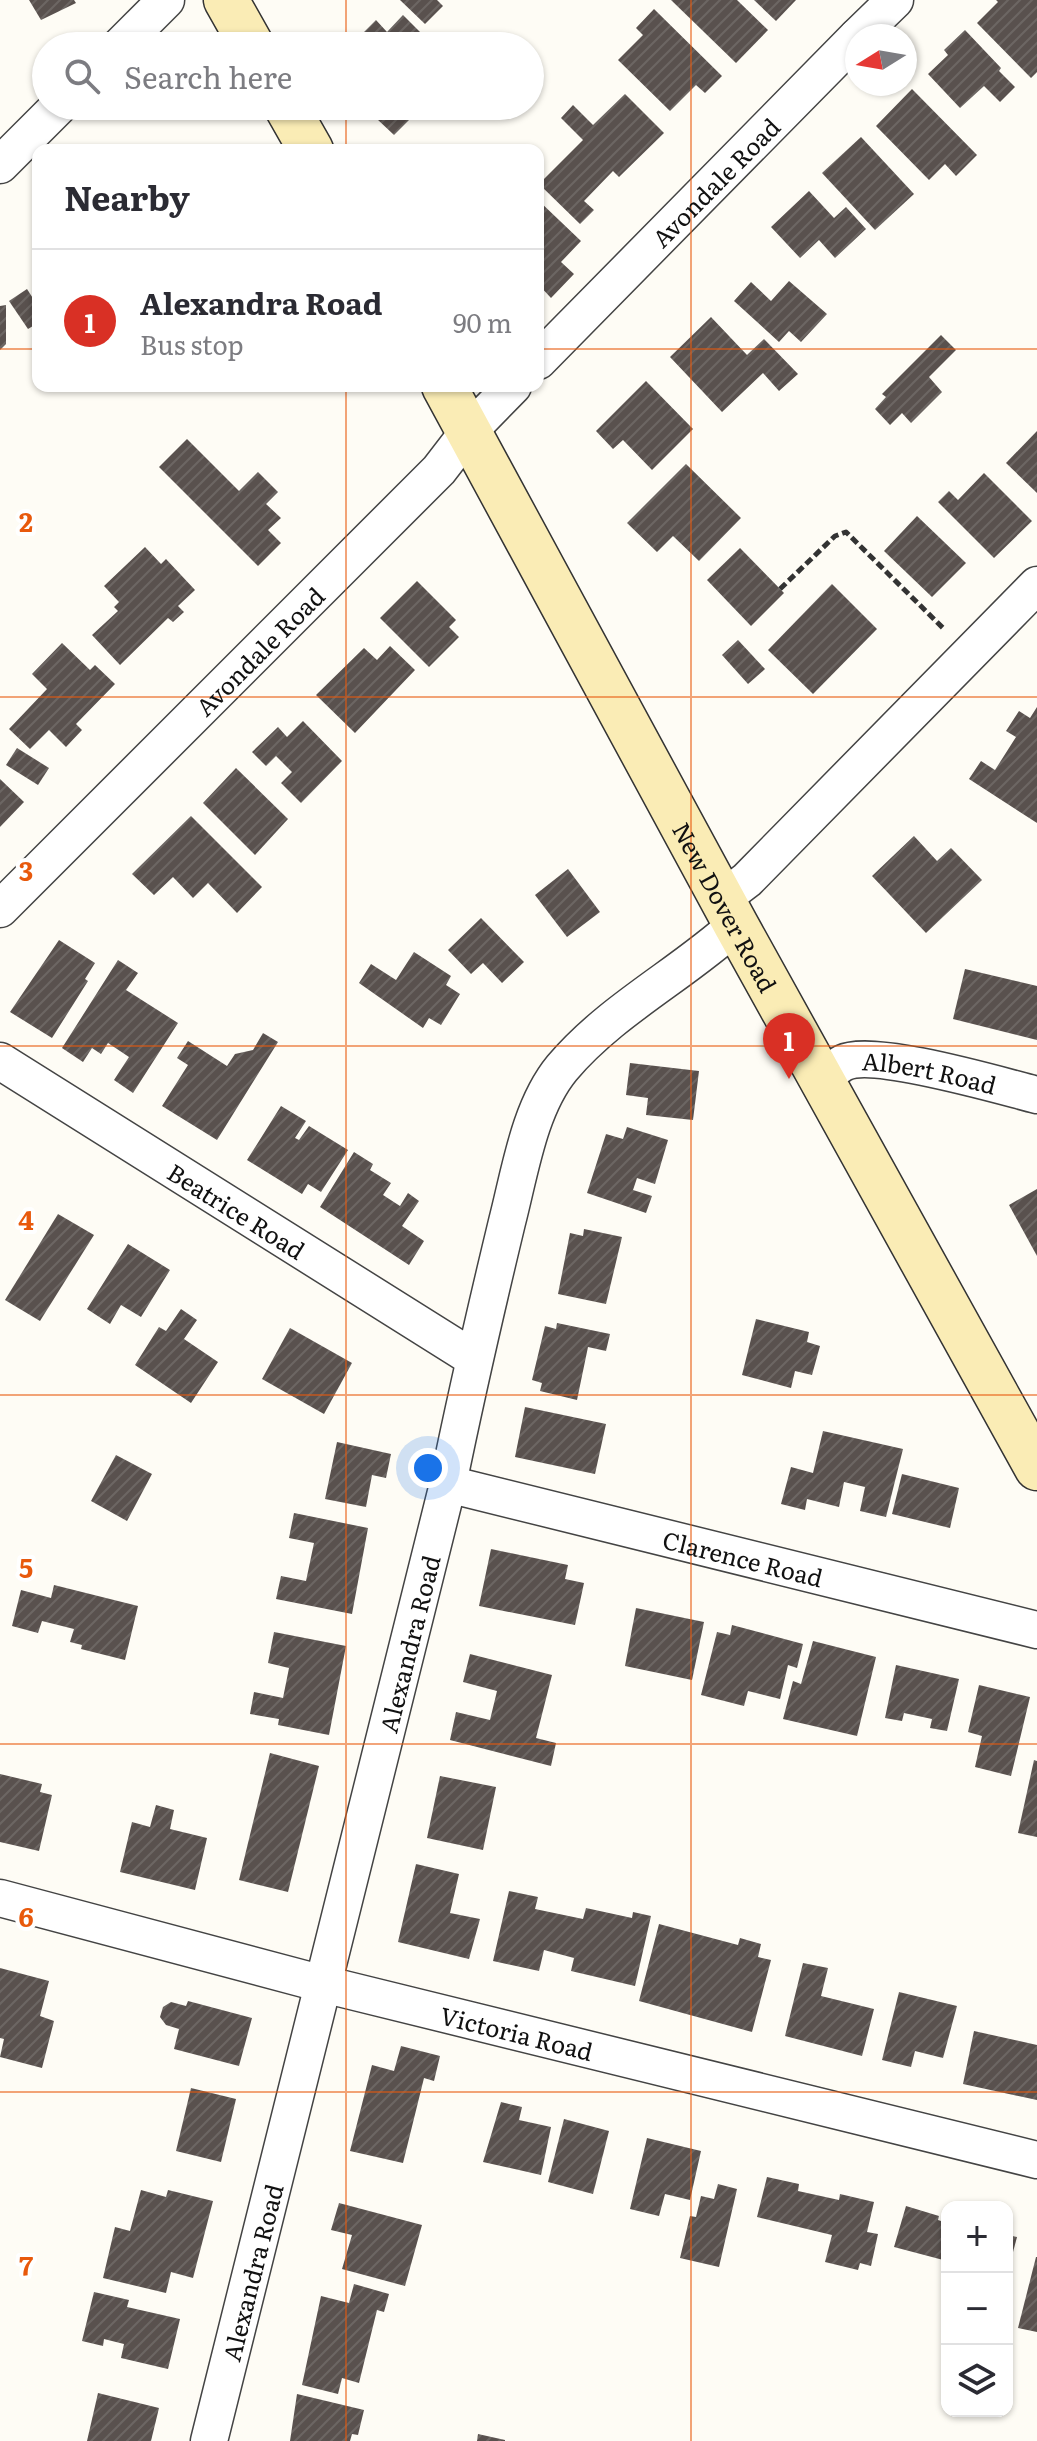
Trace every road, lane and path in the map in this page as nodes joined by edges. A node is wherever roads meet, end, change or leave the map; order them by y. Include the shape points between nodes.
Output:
1 (166, 0) edge
2 (226, 0) edge
3 (895, 0) edge
4 (871, 24) edge
5 (134, 32) edge
6 (244, 32) edge
7 (845, 50) edge
8 (45, 120) edge
9 (294, 120) edge
10 (308, 144) edge
11 (0, 165) edge
12 (544, 355) edge
13 (447, 392) edge
14 (507, 392) edge
15 (469, 431) junction
16 (1037, 585) edge
17 (780, 589) dead end
18 (969, 655) junction
19 (0, 909) edge
20 (729, 912) junction
21 (0, 1061) edge
22 (824, 1078) junction
23 (1037, 1095) edge
24 (473, 1358) junction
25 (1037, 1468) edge
26 (448, 1484) junction
27 (1037, 1630) edge
28 (0, 1898) edge
29 (323, 1984) junction
30 (1037, 2160) edge
31 (209, 2441) edge

1 - 5 street
2 - 6 main road
3 - 4 street, Avondale Road
7 - 12 street, Avondale Road
8 - 11 street
9 - 10 main road
13 - 15 main road, New Dover Road
14 - 15 street, Avondale Road
15 - 19 street, Avondale Road via 439,470
15 - 20 main road, New Dover Road
16 - 18 street, Alexandra Road
17 - 18 path via 835,536 846,532
18 - 20 street, Alexandra Road via 747,880
20 - 22 main road, New Dover Road
20 - 24 street, Alexandra Road via 551,1082 524,1155
21 - 24 street, Beatrice Road
22 - 23 street, Albert Road via 844,1062 880,1061
22 - 25 main road, New Dover Road
24 - 26 street, Alexandra Road
26 - 27 street, Clarence Road
26 - 29 street, Alexandra Road
28 - 29 street, Victoria Road
29 - 30 street, Victoria Road
29 - 31 street, Alexandra Road

